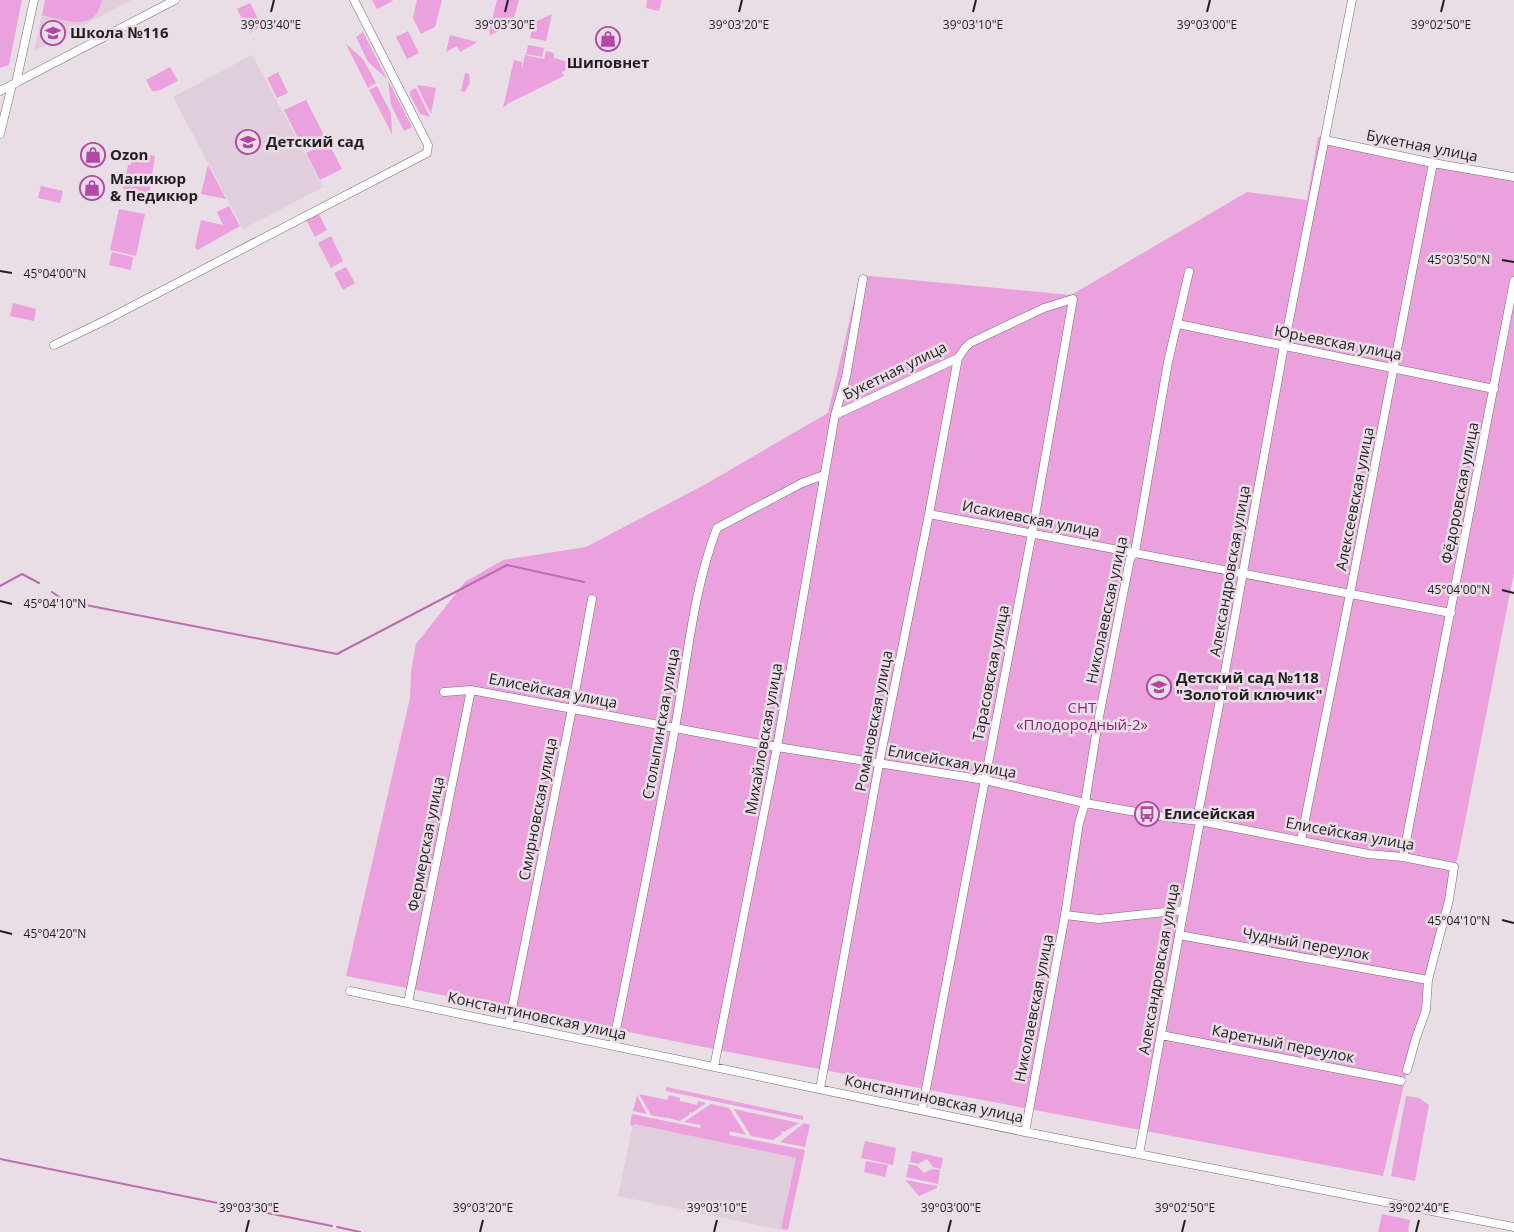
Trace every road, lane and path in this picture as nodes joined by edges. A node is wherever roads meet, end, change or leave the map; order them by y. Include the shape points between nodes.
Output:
1 (34, 0) edge
2 (175, 0) edge
3 (354, 0) edge
4 (1352, 0) edge
5 (14, 84) junction
6 (0, 91) edge
7 (0, 134) edge
8 (1324, 140) junction
9 (1433, 163) junction
10 (1514, 177) edge
11 (1189, 272) dead end
12 (864, 279) dead end
13 (1514, 281) edge
14 (1073, 299) joint
15 (1178, 324) junction
16 (54, 345) dead end
17 (1284, 346) junction
18 (958, 358) junction
19 (1394, 368) junction
20 (1494, 389) junction
21 (835, 416) junction
22 (824, 475) junction
23 (929, 514) junction
24 (1032, 533) junction
25 (1135, 552) junction
26 (1243, 573) junction
27 (1350, 594) junction
28 (592, 599) dead end
29 (1451, 613) junction
30 (471, 690) junction
31 (444, 692) dead end
32 (572, 709) junction
33 (675, 728) junction
34 (777, 747) junction
35 (879, 764) junction
36 (985, 780) junction
37 (1085, 803) junction
38 (1200, 821) junction
39 (1301, 840) junction
40 (1403, 857) junction
41 (1184, 910) junction
42 (1065, 915) junction
43 (1179, 935) junction
44 (1428, 980) junction
45 (350, 991) dead end
46 (408, 1003) junction
47 (509, 1023) junction
48 (1161, 1035) junction
49 (613, 1045) junction
50 (714, 1067) junction
51 (1407, 1070) dead end
52 (1401, 1081) dead end
53 (820, 1089) junction
54 (922, 1110) junction
55 (1024, 1132) junction
56 (1139, 1154) junction
57 (1514, 1227) edge

1 - 5 street
2 - 5 street
3 - 16 street via 428,145 427,153
4 - 8 street, Александровская улица
5 - 6 street
5 - 7 street
8 - 9 street, Букетная улица
8 - 17 street, Александровская улица
9 - 10 street, Букетная улица
9 - 19 street, Алексеевская улица
11 - 15 street, Николаевская улица
12 - 21 street via 846,377
13 - 20 street, Фёдоровская улица
14 - 18 street, Букетная улица via 1044,308 970,343
14 - 24 street, Тарасовская улица
15 - 17 street, Юрьевская улица
15 - 25 street, Николаевская улица via 1168,362
17 - 19 street, Юрьевская улица
17 - 26 street, Александровская улица
18 - 21 street, Букетная улица
18 - 23 street, Романовская улица
19 - 20 street, Юрьевская улица
19 - 27 street, Алексеевская улица
20 - 29 street, Фёдоровская улица
21 - 22 street, Михайловская улица
22 - 33 street, Столыпинская улица via 802,483 717,528 692,628
22 - 34 street, Михайловская улица
23 - 24 street, Исакиевская улица
23 - 35 street, Романовская улица
24 - 25 street, Исакиевская улица
24 - 36 street, Тарасовская улица
25 - 26 street, Исакиевская улица
25 - 37 street, Николаевская улица via 1130,559
26 - 27 street, Исакиевская улица
26 - 38 street, Александровская улица via 1198,814
27 - 29 street, Исакиевская улица
27 - 39 street, Алексеевская улица
28 - 32 street, Смирновская улица
29 - 40 street, Фёдоровская улица
30 - 31 street, Елисейская улица
30 - 32 street, Елисейская улица
30 - 46 street, Фермерская улица
32 - 33 street, Елисейская улица
32 - 47 street, Смирновская улица
33 - 34 street, Елисейская улица
33 - 49 street, Столыпинская улица
34 - 35 street, Елисейская улица
34 - 50 street, Михайловская улица
35 - 36 street, Елисейская улица
35 - 53 street, Романовская улица
36 - 37 street, Елисейская улица
36 - 54 street, Тарасовская улица
37 - 38 street, Елисейская улица
37 - 42 street, Николаевская улица
38 - 39 street, Елисейская улица
38 - 41 street, Александровская улица
39 - 40 street, Елисейская улица via 1368,854
40 - 44 street, Елисейская улица via 1454,867 1449,900
41 - 42 street via 1098,919
41 - 43 street, Александровская улица
42 - 55 street, Николаевская улица
43 - 44 street, Чудный переулок
43 - 48 street, Александровская улица
44 - 51 street via 1426,1010
45 - 46 street, Константиновская улица
46 - 47 street, Константиновская улица
47 - 49 street, Константиновская улица
48 - 52 street, Каретный переулок
48 - 56 street, Александровская улица
49 - 50 street, Константиновская улица
50 - 53 street, Константиновская улица
53 - 54 street, Константиновская улица
54 - 55 street, Константиновская улица
55 - 56 street, Константиновская улица
56 - 57 street, Константиновская улица

